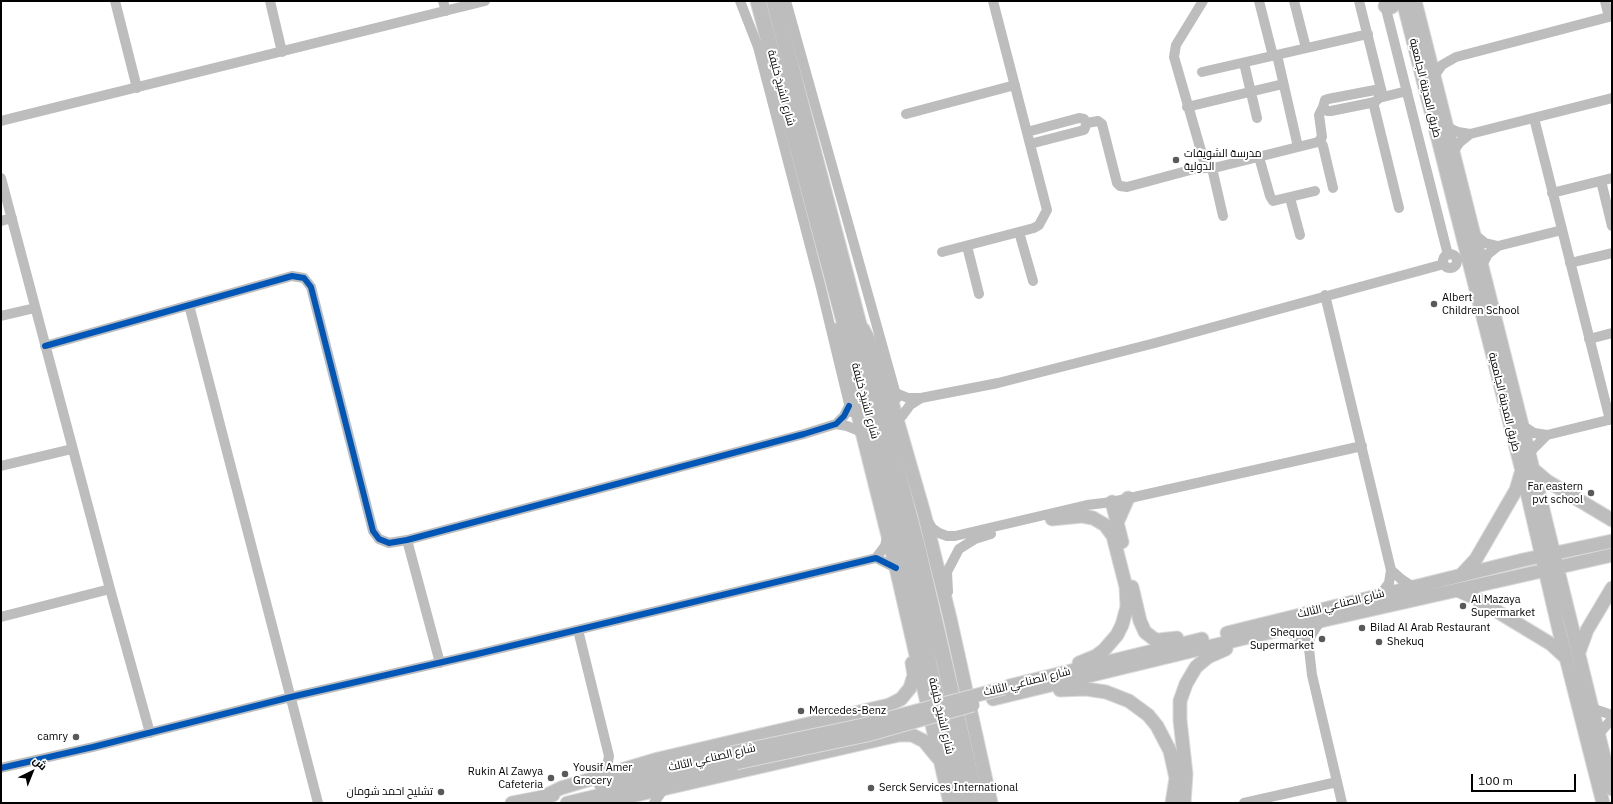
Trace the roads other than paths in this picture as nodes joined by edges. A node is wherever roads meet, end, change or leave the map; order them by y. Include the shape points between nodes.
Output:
1 (115, 1) edge
2 (270, 1) edge
3 (484, 1) edge
4 (740, 1) edge
5 (758, 1) edge
6 (774, 1) edge
7 (786, 1) edge
8 (993, 1) edge
9 (1203, 1) edge
10 (1259, 1) edge
11 (1294, 1) edge
12 (1360, 1) edge
13 (1398, 1) edge
14 (1403, 1) edge
15 (1415, 1) edge
16 (1605, 1) edge
17 (1384, 3) edge
18 (445, 6) edge
19 (1610, 17) edge
20 (795, 33) junction
21 (1368, 34) junction
22 (786, 46) junction
23 (1306, 48) junction
24 (282, 52) junction
25 (1275, 55) junction
26 (1244, 63) junction
27 (1202, 72) dead end
28 (1434, 76) junction
29 (1283, 84) junction
30 (1015, 85) junction
31 (137, 88) junction
32 (1407, 91) junction
33 (1250, 92) junction
34 (1612, 98) edge
35 (1378, 99) junction
36 (1187, 107) junction
37 (906, 114) dead end
38 (1257, 118) dead end
39 (1534, 118) junction
40 (1, 121) edge
41 (1087, 123) junction
42 (1055, 125) junction
43 (1447, 127) junction
44 (1028, 132) junction
45 (1470, 134) junction
46 (1058, 137) junction
47 (1320, 140) junction
48 (1030, 144) junction
49 (1298, 147) junction
50 (1448, 154) junction
51 (1259, 157) junction
52 (1209, 168) junction
53 (791, 172) junction
54 (1, 178) edge
55 (1612, 178) edge
56 (1601, 181) junction
57 (806, 182) junction
58 (1333, 188) dead end
59 (1315, 191) dead end
60 (1552, 193) junction
61 (1290, 198) junction
62 (1399, 208) dead end
63 (1223, 216) dead end
64 (12, 218) junction
65 (1, 221) edge
66 (1612, 226) edge
67 (1562, 230) junction
68 (1019, 232) junction
69 (1300, 235) dead end
70 (1475, 235) junction
71 (1464, 244) junction
72 (967, 246) junction
73 (1498, 246) junction
74 (942, 252) dead end
75 (1612, 253) edge
76 (1450, 261) junction
77 (1570, 263) junction
78 (1482, 265) junction
79 (1472, 276) junction
80 (1033, 281) dead end
81 (980, 294) dead end
82 (1325, 295) junction
83 (189, 305) junction
84 (839, 305) junction
85 (35, 308) junction
86 (1, 316) edge
87 (859, 324) junction
88 (1612, 333) edge
89 (1589, 338) junction
90 (45, 346) junction
91 (896, 393) junction
92 (921, 398) junction
93 (850, 406) junction
94 (902, 416) junction
95 (1611, 420) edge
96 (836, 424) junction
97 (1522, 426) junction
98 (857, 430) junction
99 (1547, 435) junction
100 (1362, 446) junction
101 (72, 449) junction
102 (1530, 453) junction
103 (867, 455) junction
104 (908, 461) junction
105 (1, 466) edge
106 (1528, 471) junction
107 (1128, 498) junction
108 (1107, 503) junction
109 (924, 513) junction
110 (1052, 519) junction
111 (1612, 520) edge
112 (1117, 523) junction
113 (887, 537) junction
114 (407, 540) junction
115 (1612, 542) edge
116 (1553, 548) junction
117 (1612, 555) edge
118 (876, 558) junction
119 (1536, 558) junction
120 (1563, 566) junction
121 (896, 568) junction
122 (1391, 570) junction
123 (1538, 572) junction
124 (1460, 575) junction
125 (1561, 581) junction
126 (1548, 585) junction
127 (1412, 587) junction
128 (1612, 588) edge
129 (110, 589) junction
130 (1457, 590) junction
131 (1381, 594) junction
132 (1, 617) edge
133 (950, 618) junction
134 (1319, 622) junction
135 (578, 630) junction
136 (909, 630) junction
137 (1285, 630) junction
138 (1209, 638) junction
139 (1245, 638) junction
140 (1308, 649) junction
141 (1578, 654) junction
142 (1566, 658) junction
143 (440, 663) junction
144 (1067, 678) junction
145 (291, 697) junction
146 (1590, 706) junction
147 (1612, 715) edge
148 (1612, 719) edge
149 (150, 733) junction
150 (1598, 735) junction
151 (609, 756) junction
152 (734, 758) junction
153 (1, 768) edge
154 (629, 768) junction
155 (944, 774) junction
156 (600, 777) junction
157 (1337, 782) junction
158 (988, 788) junction
159 (1612, 789) edge
160 (663, 790) junction
161 (545, 796) junction
162 (639, 796) junction
163 (318, 803) edge
164 (512, 803) edge
165 (567, 803) edge
166 (601, 803) edge
167 (650, 803) edge
168 (654, 803) edge
169 (950, 803) edge
170 (962, 803) edge
171 (977, 803) edge
172 (991, 803) edge
173 (995, 803) edge
174 (1172, 803) edge
175 (1184, 803) edge
176 (1244, 803) edge
177 (1342, 803) edge
178 (1603, 803) edge

1 - 31 street
2 - 24 street
3 - 18 street
4 - 53 street via 758,47
5 - 57 highway, شارع الشيخ خليفة
6 - 22 highway, شارع الشيخ خليفة
7 - 20 street
8 - 30 street
9 - 36 street via 1174,51
10 - 25 street
11 - 23 street
12 - 21 street
13 - 17 main road via 1392,7
14 - 50 main road, طريق المدينة الجامعية
15 - 28 main road, طريق المدينة الجامعية
16 - 19 street
17 - 32 street
18 - 24 street
19 - 28 street via 1456,57 1442,65
20 - 22 highway
20 - 91 street
21 - 23 street
21 - 35 street
22 - 87 highway, شارع الشيخ خليفة
23 - 25 street
24 - 31 street
25 - 26 street
25 - 29 street
26 - 27 street
26 - 33 street
28 - 43 main road, طريق المدينة الجامعية
29 - 33 street
29 - 49 street
30 - 37 street
30 - 44 street
31 - 40 street
32 - 35 street
32 - 76 street
33 - 36 street
33 - 38 street
34 - 39 street
35 - 47 street via 1378,92 1371,90 1325,100 1319,115 1322,134
35 - 62 street
36 - 52 street
39 - 45 street
39 - 60 street
41 - 42 street via 1082,118
41 - 46 street via 1084,130
41 - 52 street via 1096,121 1102,124 1117,183 1124,187 1194,169
42 - 44 street
42 - 46 street
43 - 45 street
43 - 50 main road, طريق المدينة الجامعية
44 - 48 street
45 - 50 street
46 - 48 street
47 - 49 street
47 - 58 street via 1324,146
48 - 68 street via 1047,210 1036,227
49 - 51 street
50 - 70 main road, طريق المدينة الجامعية via 1460,180
50 - 71 main road, طريق المدينة الجامعية
51 - 52 street
51 - 61 street via 1271,199 1276,202
52 - 63 street
53 - 57 highway
53 - 93 street
54 - 64 street
55 - 56 street
56 - 60 street
56 - 66 street
57 - 84 highway, شارع الشيخ خليفة
59 - 61 street
60 - 67 street
61 - 69 street
64 - 65 street
64 - 85 street
67 - 73 street
67 - 77 street
68 - 72 street
68 - 80 street
70 - 73 street via 1485,243
70 - 78 main road, طريق المدينة الجامعية
71 - 76 street
71 - 79 main road, طريق المدينة الجامعية
72 - 74 street
72 - 81 street
73 - 78 street via 1488,254
75 - 77 street
76 - 79 street
76 - 82 street
77 - 89 street
78 - 97 main road, طريق المدينة الجامعية
79 - 106 main road, طريق المدينة الجامعية
82 - 92 street via 1237,321 1043,371
82 - 100 street
83 - 90 street
83 - 114 street via 292,276 304,278 308,282 312,287 373,530 384,542
83 - 145 street
84 - 103 main road via 840,332
84 - 170 highway, شارع الشيخ خليفة via 908,560 930,669
85 - 86 street
85 - 90 street
87 - 104 main road via 868,335 877,356
87 - 171 highway, شارع الشيخ خليفة via 921,564
88 - 89 street
89 - 95 street
90 - 101 street
91 - 92 street via 908,398
91 - 94 street
92 - 94 street via 910,405
93 - 96 street
93 - 98 street
94 - 104 street
95 - 99 street
96 - 98 street
96 - 114 street
97 - 99 street via 1534,433
97 - 102 main road, طريق المدينة الجامعية
98 - 103 street via 861,447
99 - 102 street
100 - 107 street
100 - 122 street
101 - 105 street
101 - 129 street
102 - 106 main road, طريق المدينة الجامعية
103 - 113 main road
104 - 109 main road
106 - 111 main road
106 - 116 main road, طريق المدينة الجامعية
106 - 124 main road via 1472,564
107 - 108 street
107 - 112 main road
108 - 109 street via 1087,505 951,536 942,535 935,530
108 - 110 street
108 - 112 main road
109 - 133 main road
110 - 133 street via 975,539 959,549 948,572
110 - 144 main road via 1082,516 1094,518 1105,525 1114,536 1128,597 1122,625 1111,643
112 - 138 main road via 1140,621 1145,632 1159,640 1193,636
113 - 118 street via 882,551
113 - 121 main road
114 - 143 street
115 - 116 main road, شارع الصناعي الثالث
116 - 119 main road, شارع الصناعي الثالث
116 - 120 main road, طريق المدينة الجامعية via 1566,560
117 - 120 main road, شارع الصناعي الثالث
118 - 121 street
118 - 135 street
119 - 123 main road
119 - 124 main road, شارع الصناعي الثالث
120 - 123 main road, شارع الصناعي الثالث
120 - 125 main road
121 - 136 main road
122 - 127 street
122 - 131 street via 1389,583
123 - 126 main road
123 - 130 main road, شارع الصناعي الثالث
124 - 127 main road, شارع الصناعي الثالث
125 - 126 main road via 1554,580
125 - 141 main road
126 - 142 main road
127 - 131 main road, شارع الصناعي الثالث
128 - 141 main road via 1583,637
129 - 132 street
129 - 149 street
130 - 134 main road, شارع الصناعي الثالث
130 - 142 main road via 1475,598 1551,644
131 - 138 main road, شارع الصناعي الثالث
133 - 158 main road
134 - 137 main road, شارع الصناعي الثالث
134 - 140 street via 1310,637
135 - 143 street
135 - 151 street
136 - 154 main road via 914,675 910,688 895,702
136 - 155 main road
137 - 139 main road, شارع الصناعي الثالث
137 - 140 street via 1298,637
138 - 144 main road, شارع الصناعي الثالث
139 - 144 main road, شارع الصناعي الثالث
139 - 175 main road via 1237,645 1203,661 1190,676 1183,691 1179,710 1186,774
140 - 157 street
141 - 146 main road
142 - 178 main road
143 - 145 street
144 - 152 main road, شارع الصناعي الثالث, bridge via 1004,688
144 - 152 main road, شارع الصناعي الثالث, bridge via 867,735
144 - 174 main road via 1094,690 1129,700 1148,715 1170,751 1176,778
145 - 149 street
145 - 163 street
146 - 147 street
146 - 150 main road
148 - 150 street
149 - 153 street
150 - 159 main road
151 - 154 street via 618,764
151 - 156 street via 607,767
152 - 161 main road, شارع الصناعي الثالث
152 - 165 main road, شارع الصناعي الثالث
154 - 156 main road
155 - 160 main road via 937,756 929,746 919,738 906,735
155 - 169 main road
156 - 161 main road via 561,788
157 - 176 street
157 - 177 street
158 - 172 main road
158 - 173 main road
160 - 162 main road
160 - 168 street
161 - 164 main road, شارع الصناعي الثالث
162 - 166 main road
162 - 167 street

